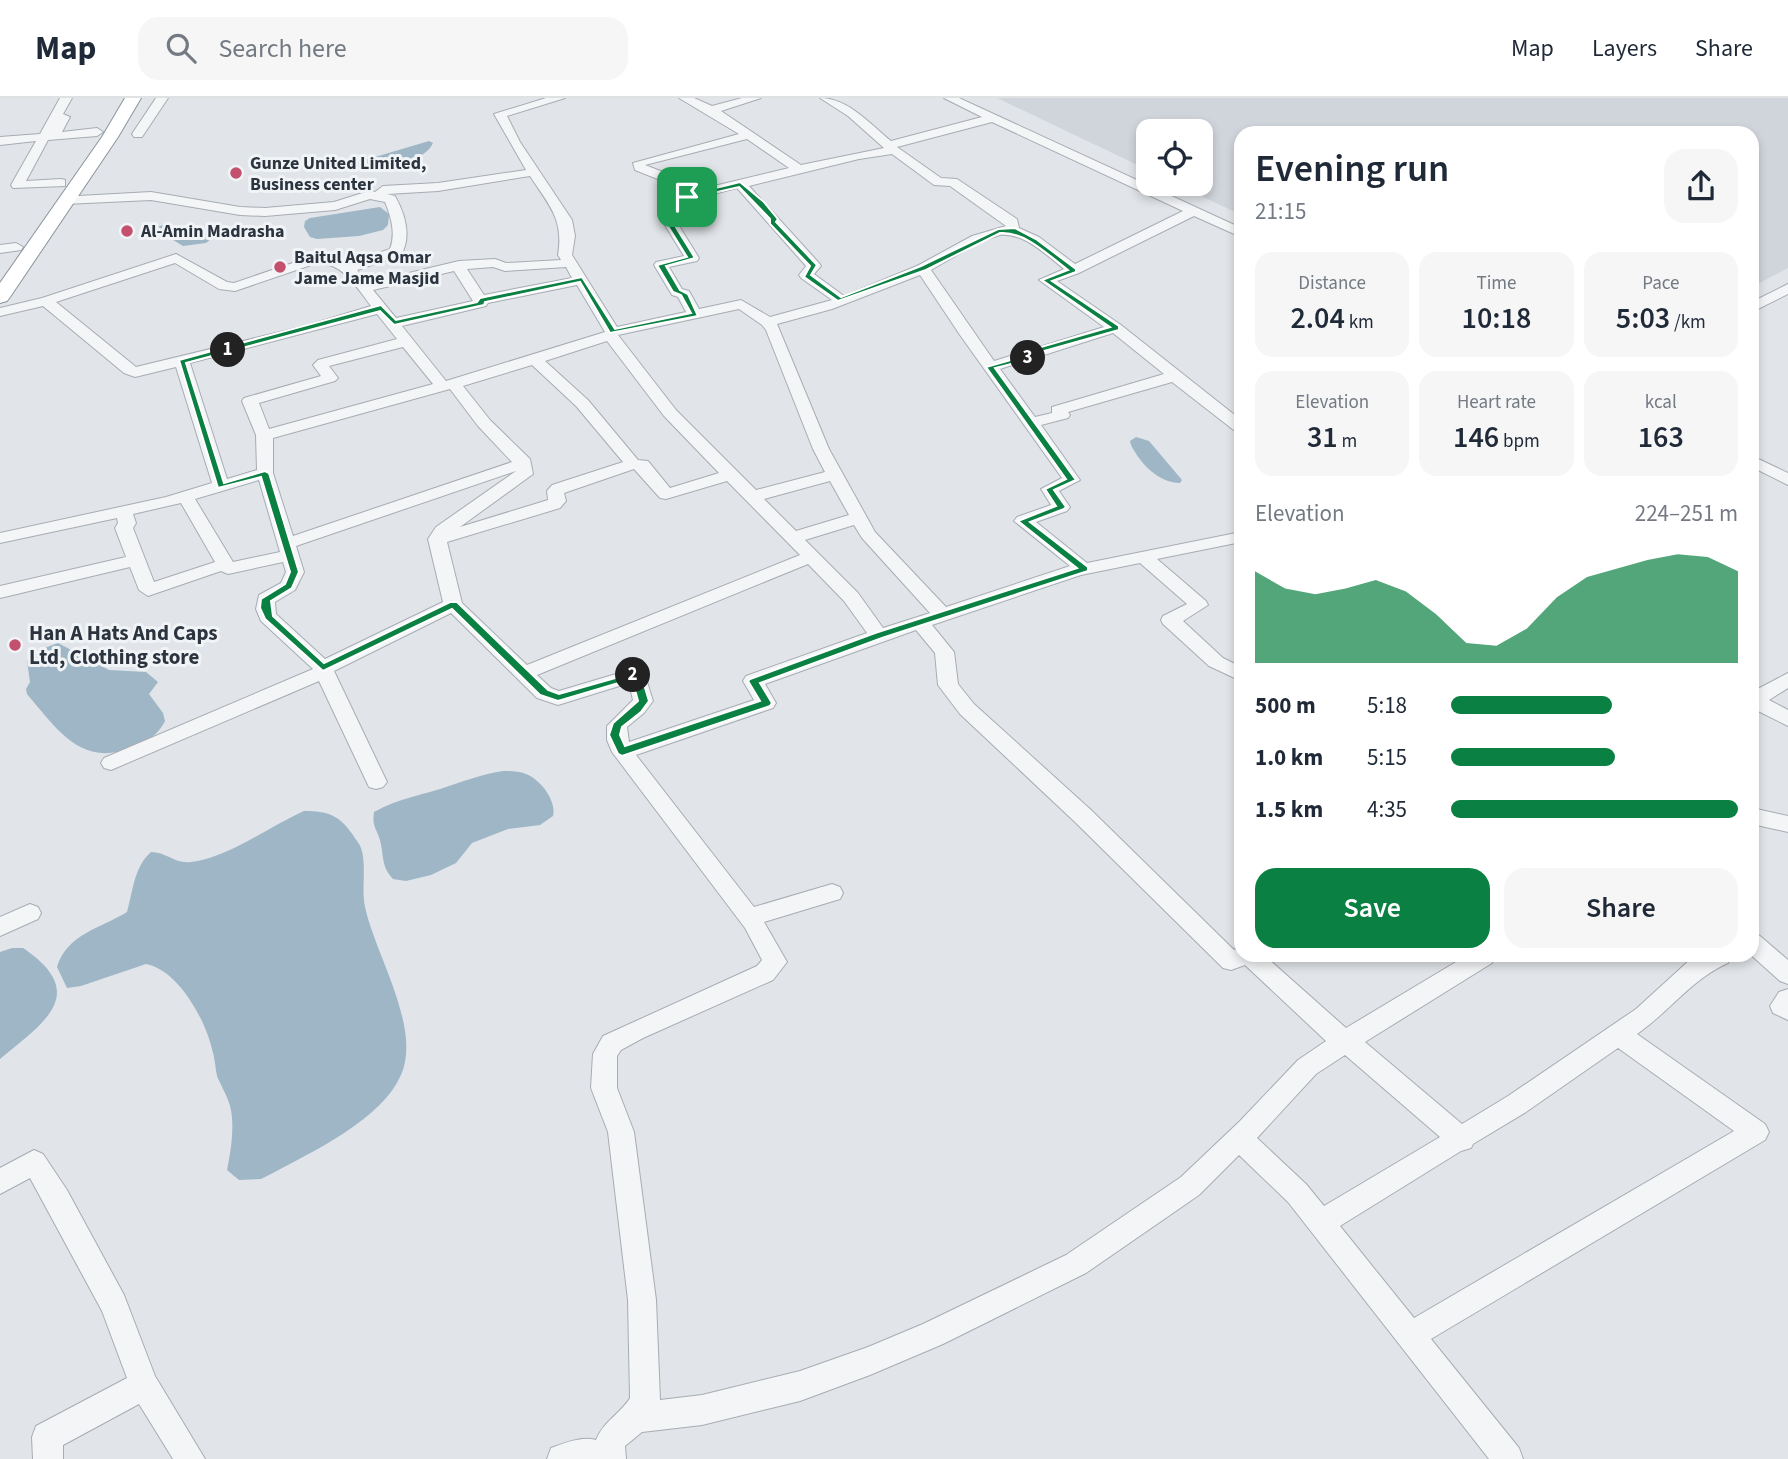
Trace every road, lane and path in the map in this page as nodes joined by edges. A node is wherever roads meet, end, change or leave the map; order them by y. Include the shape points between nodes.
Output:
1 (118, 98) edge
2 (133, 98) edge
3 (162, 98) edge
4 (559, 98) edge
5 (685, 98) edge
6 (755, 98) edge
7 (826, 98) edge
8 (950, 98) edge
9 (63, 102) edge
10 (712, 110) junction
11 (992, 118) junction
12 (97, 132) junction
13 (138, 134) dead end
14 (748, 135) junction
15 (49, 136) junction
16 (0, 142) edge
17 (892, 148) junction
18 (799, 169) junction
19 (534, 172) junction
20 (740, 184) junction
21 (0, 185) edge
22 (17, 185) junction
23 (63, 191) junction
24 (379, 195) junction
25 (687, 197) junction
26 (1194, 211) junction
27 (1013, 230) junction
28 (1234, 230) edge
29 (8, 248) edge
30 (572, 263) junction
31 (458, 266) junction
32 (348, 268) junction
33 (923, 268) junction
34 (1074, 270) junction
35 (0, 271) edge
36 (582, 280) junction
37 (365, 288) junction
38 (1788, 288) edge
39 (0, 297) edge
40 (46, 300) junction
41 (480, 300) junction
42 (841, 300) junction
43 (1759, 304) edge
44 (381, 308) junction
45 (0, 312) edge
46 (695, 314) junction
47 (768, 322) junction
48 (394, 323) junction
49 (1116, 328) junction
50 (612, 333) junction
51 (408, 341) junction
52 (536, 359) junction
53 (182, 362) junction
54 (990, 367) junction
55 (1175, 376) junction
56 (447, 384) junction
57 (1234, 422) edge
58 (1030, 423) junction
59 (264, 435) junction
60 (524, 463) junction
61 (633, 464) junction
62 (1759, 465) edge
63 (265, 473) junction
64 (835, 474) junction
65 (729, 475) junction
66 (1788, 480) edge
67 (221, 486) junction
68 (185, 496) junction
69 (751, 497) junction
70 (122, 511) junction
71 (859, 518) junction
72 (0, 538) edge
73 (791, 538) junction
74 (437, 539) junction
75 (1234, 539) edge
76 (287, 550) junction
77 (811, 557) junction
78 (1144, 558) junction
79 (135, 560) junction
80 (225, 564) junction
81 (1084, 569) junction
82 (0, 592) edge
83 (453, 604) junction
84 (942, 614) junction
85 (919, 622) junction
86 (879, 636) junction
87 (324, 670) junction
88 (1234, 671) edge
89 (525, 673) junction
90 (1788, 679) edge
91 (1759, 697) edge
92 (1759, 704) edge
93 (1788, 719) edge
94 (622, 752) junction
95 (111, 763) dead end
96 (376, 782) dead end
97 (1759, 818) edge
98 (1788, 824) edge
99 (832, 893) dead end
100 (30, 913) dead end
101 (750, 917) junction
102 (0, 927) edge
103 (1759, 946) edge
104 (1234, 960) edge
105 (1782, 961) edge
106 (1257, 962) edge
107 (1474, 962) edge
108 (1706, 962) edge
109 (1788, 999) edge
110 (1788, 1010) edge
111 (1618, 1034) junction
112 (1345, 1041) junction
113 (1240, 1138) junction
114 (1462, 1140) junction
115 (0, 1182) edge
116 (1320, 1223) junction
117 (1410, 1336) junction
118 (144, 1384) junction
119 (635, 1418) junction
120 (610, 1458) edge
121 (48, 1459) edge
122 (190, 1459) edge
123 (562, 1459) edge
124 (1508, 1459) edge

1 - 12 highway
2 - 23 highway via 110,137
3 - 13 street
4 - 19 street via 500,114
5 - 10 street
6 - 10 street
7 - 17 street
8 - 11 street
9 - 15 street
10 - 14 street
11 - 17 street
11 - 26 street
12 - 15 street
12 - 23 highway
14 - 18 street
14 - 25 street via 639,163
15 - 16 street
15 - 22 street
17 - 18 street
17 - 27 street via 938,182 953,182 1012,222
18 - 20 street
19 - 24 street via 438,187 393,188
19 - 30 street via 565,220 565,255
20 - 25 street
20 - 42 street via 814,266 806,275
21 - 22 street
22 - 23 street
23 - 24 street via 151,196 265,212 335,206
23 - 29 highway
23 - 39 highway
24 - 32 street via 393,204 400,245 396,252
25 - 46 street via 681,199 690,209 664,215 692,258 661,265
26 - 28 street
26 - 34 street
27 - 33 street via 987,234
27 - 34 street
29 - 35 highway
30 - 31 street
30 - 36 street
31 - 37 street
31 - 41 street
32 - 37 street
32 - 40 street via 316,259 235,287 224,286 176,258
33 - 42 street
33 - 54 street
34 - 49 street via 1046,280
36 - 41 street
36 - 50 street
37 - 44 street
38 - 43 street
40 - 45 street
40 - 53 street via 129,370
41 - 48 street
42 - 47 street
44 - 48 street
44 - 53 street
46 - 47 street via 741,304
46 - 50 street
47 - 64 street
48 - 51 street
49 - 54 street
49 - 55 street
50 - 52 street
50 - 65 street via 670,414
51 - 56 street
51 - 59 street via 323,363 330,378 250,401
52 - 56 street
52 - 61 street via 582,403
53 - 67 street
54 - 58 street
55 - 57 street
55 - 58 street
56 - 59 street
56 - 60 street
58 - 81 street via 1072,480 1049,489 1061,507 1023,521
59 - 63 street
60 - 74 street via 525,474
60 - 76 street
61 - 65 street via 642,465 666,494
61 - 74 street via 558,489 554,504
62 - 66 street
63 - 67 street
63 - 76 street
64 - 69 street
64 - 71 street
65 - 69 street
67 - 68 street
68 - 70 street
68 - 80 street
69 - 73 street
70 - 72 street
70 - 79 street
71 - 73 street
71 - 84 street via 868,534
73 - 77 street
74 - 83 street
75 - 78 street
76 - 80 street via 234,569
76 - 87 street via 295,572 292,580 283,591 266,599 265,608 268,617
77 - 86 street via 851,597
77 - 89 street
78 - 81 street
78 - 88 street via 1199,605 1170,620 1216,662
79 - 80 street via 148,590
79 - 82 street
81 - 84 street
83 - 87 street
83 - 89 street
84 - 85 street
85 - 86 street
85 - 104 street via 944,652 948,685 967,709
86 - 94 street via 753,681 766,703
87 - 95 street
87 - 96 street
89 - 94 street via 544,693 558,698 636,674 643,701 617,725 615,735
90 - 91 street
92 - 93 street
94 - 101 street
97 - 98 street
99 - 101 street
100 - 102 street
101 - 119 street via 775,962 765,974 634,1031 612,1043 605,1054 604,1088 621,1132 642,1300 645,1401
103 - 105 street
106 - 112 street
107 - 112 street
108 - 111 street
109 - 110 street via 1782,1006
111 - 114 street
111 - 117 street via 1756,1132
112 - 113 street via 1307,1067
112 - 114 street
113 - 116 street via 1297,1192
113 - 119 street via 1190,1186 1104,1247 933,1334 800,1386 702,1410
114 - 116 street
115 - 118 street via 34,1162 114,1305
116 - 117 street
117 - 124 street
118 - 121 street via 47,1437
118 - 122 street
119 - 120 street via 611,1440
120 - 123 street via 588,1453

